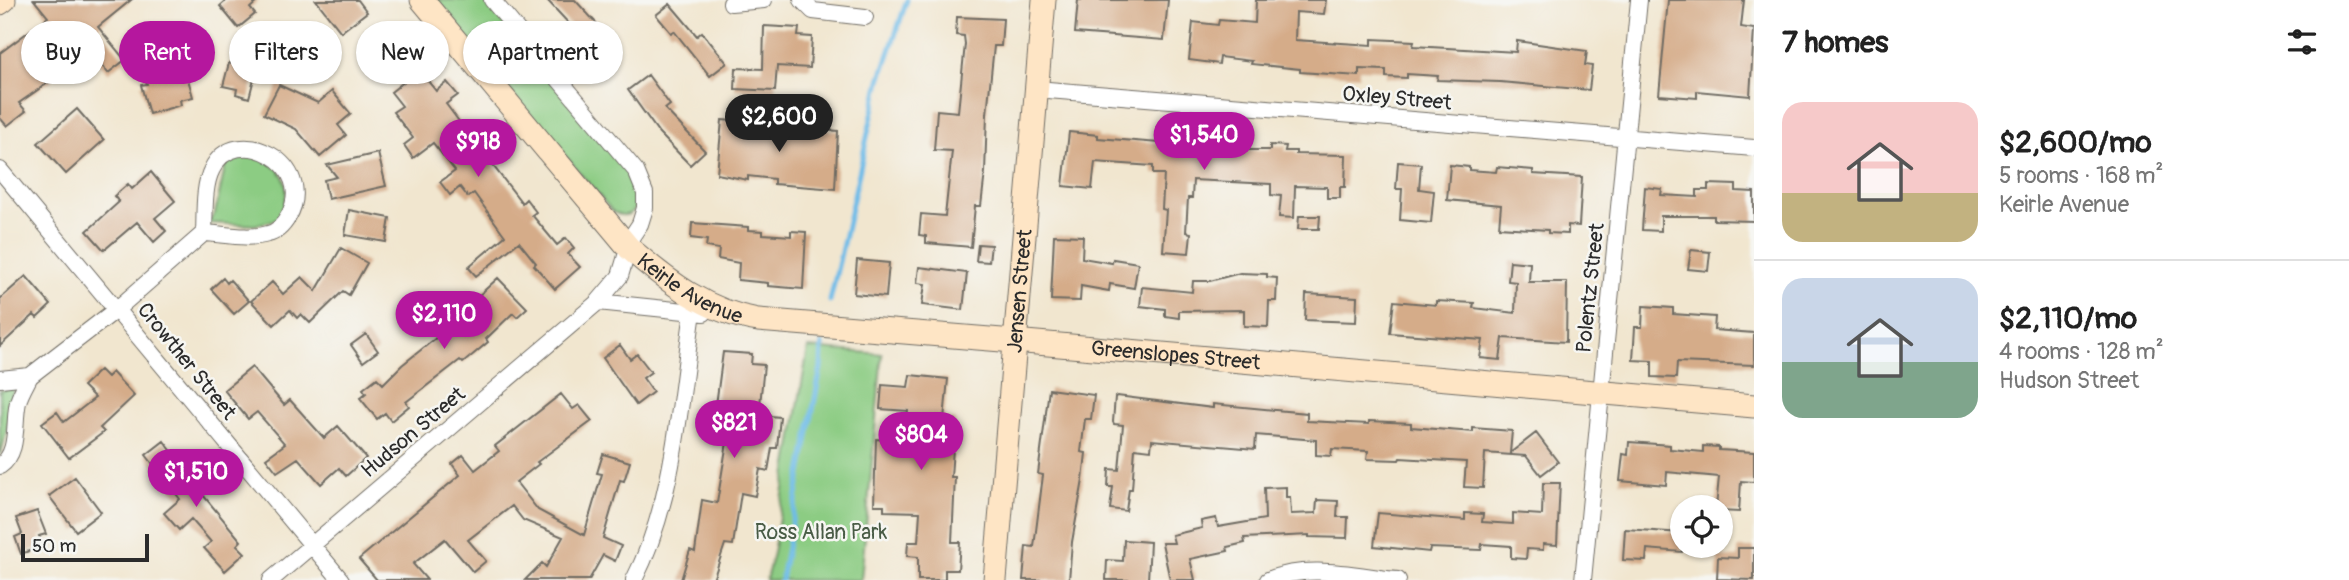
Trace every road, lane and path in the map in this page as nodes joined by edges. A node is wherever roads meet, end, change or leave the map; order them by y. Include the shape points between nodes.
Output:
1 (422, 0) edge
2 (492, 0) edge
3 (764, 0) edge
4 (802, 0) edge
5 (1044, 0) edge
6 (1639, 0) edge
7 (731, 3) dead end
8 (864, 17) dead end
9 (1036, 89) junction
10 (1626, 138) junction
11 (1754, 148) edge
12 (0, 170) edge
13 (204, 233) junction
14 (629, 248) junction
15 (598, 302) junction
16 (696, 306) junction
17 (117, 309) junction
18 (758, 320) joint
19 (1014, 341) junction
20 (30, 376) junction
21 (0, 379) edge
22 (1601, 394) junction
23 (1754, 407) edge
24 (0, 466) edge
25 (312, 546) junction
26 (271, 580) edge
27 (341, 580) edge
28 (634, 580) edge
29 (995, 580) edge
30 (1268, 580) edge
31 (1398, 580) edge
32 (1583, 580) edge

1 - 14 street, Keirle Avenue
2 - 14 street, Keirle Avenue via 636,171 645,193 645,208
3 - 7 street
4 - 8 street via 813,11
5 - 9 street, Jensen Street
6 - 10 street, Polentz Street
9 - 10 street, Oxley Street
9 - 19 street, Jensen Street
10 - 11 street, Oxley Street
10 - 22 street, Polentz Street
12 - 17 street, Crowther Street
13 - 13 street via 208,184 218,159 245,148 260,149 285,165 295,195 284,224 256,237
13 - 17 street
14 - 15 street, Hudson Street via 620,276
14 - 16 street, Keirle Avenue
15 - 16 street
15 - 25 street, Hudson Street
16 - 18 street, Keirle Avenue
16 - 28 street via 666,490 649,551
17 - 20 street
17 - 25 street, Crowther Street
18 - 19 street, Greenslopes Street
19 - 22 street, Greenslopes Street
19 - 29 street, Jensen Street
20 - 21 street
20 - 24 street via 18,401 8,460
22 - 23 street, Greenslopes Street
22 - 32 street, Polentz Street
25 - 26 street, Hudson Street
25 - 27 street, Crowther Street
30 - 31 street via 1306,571

